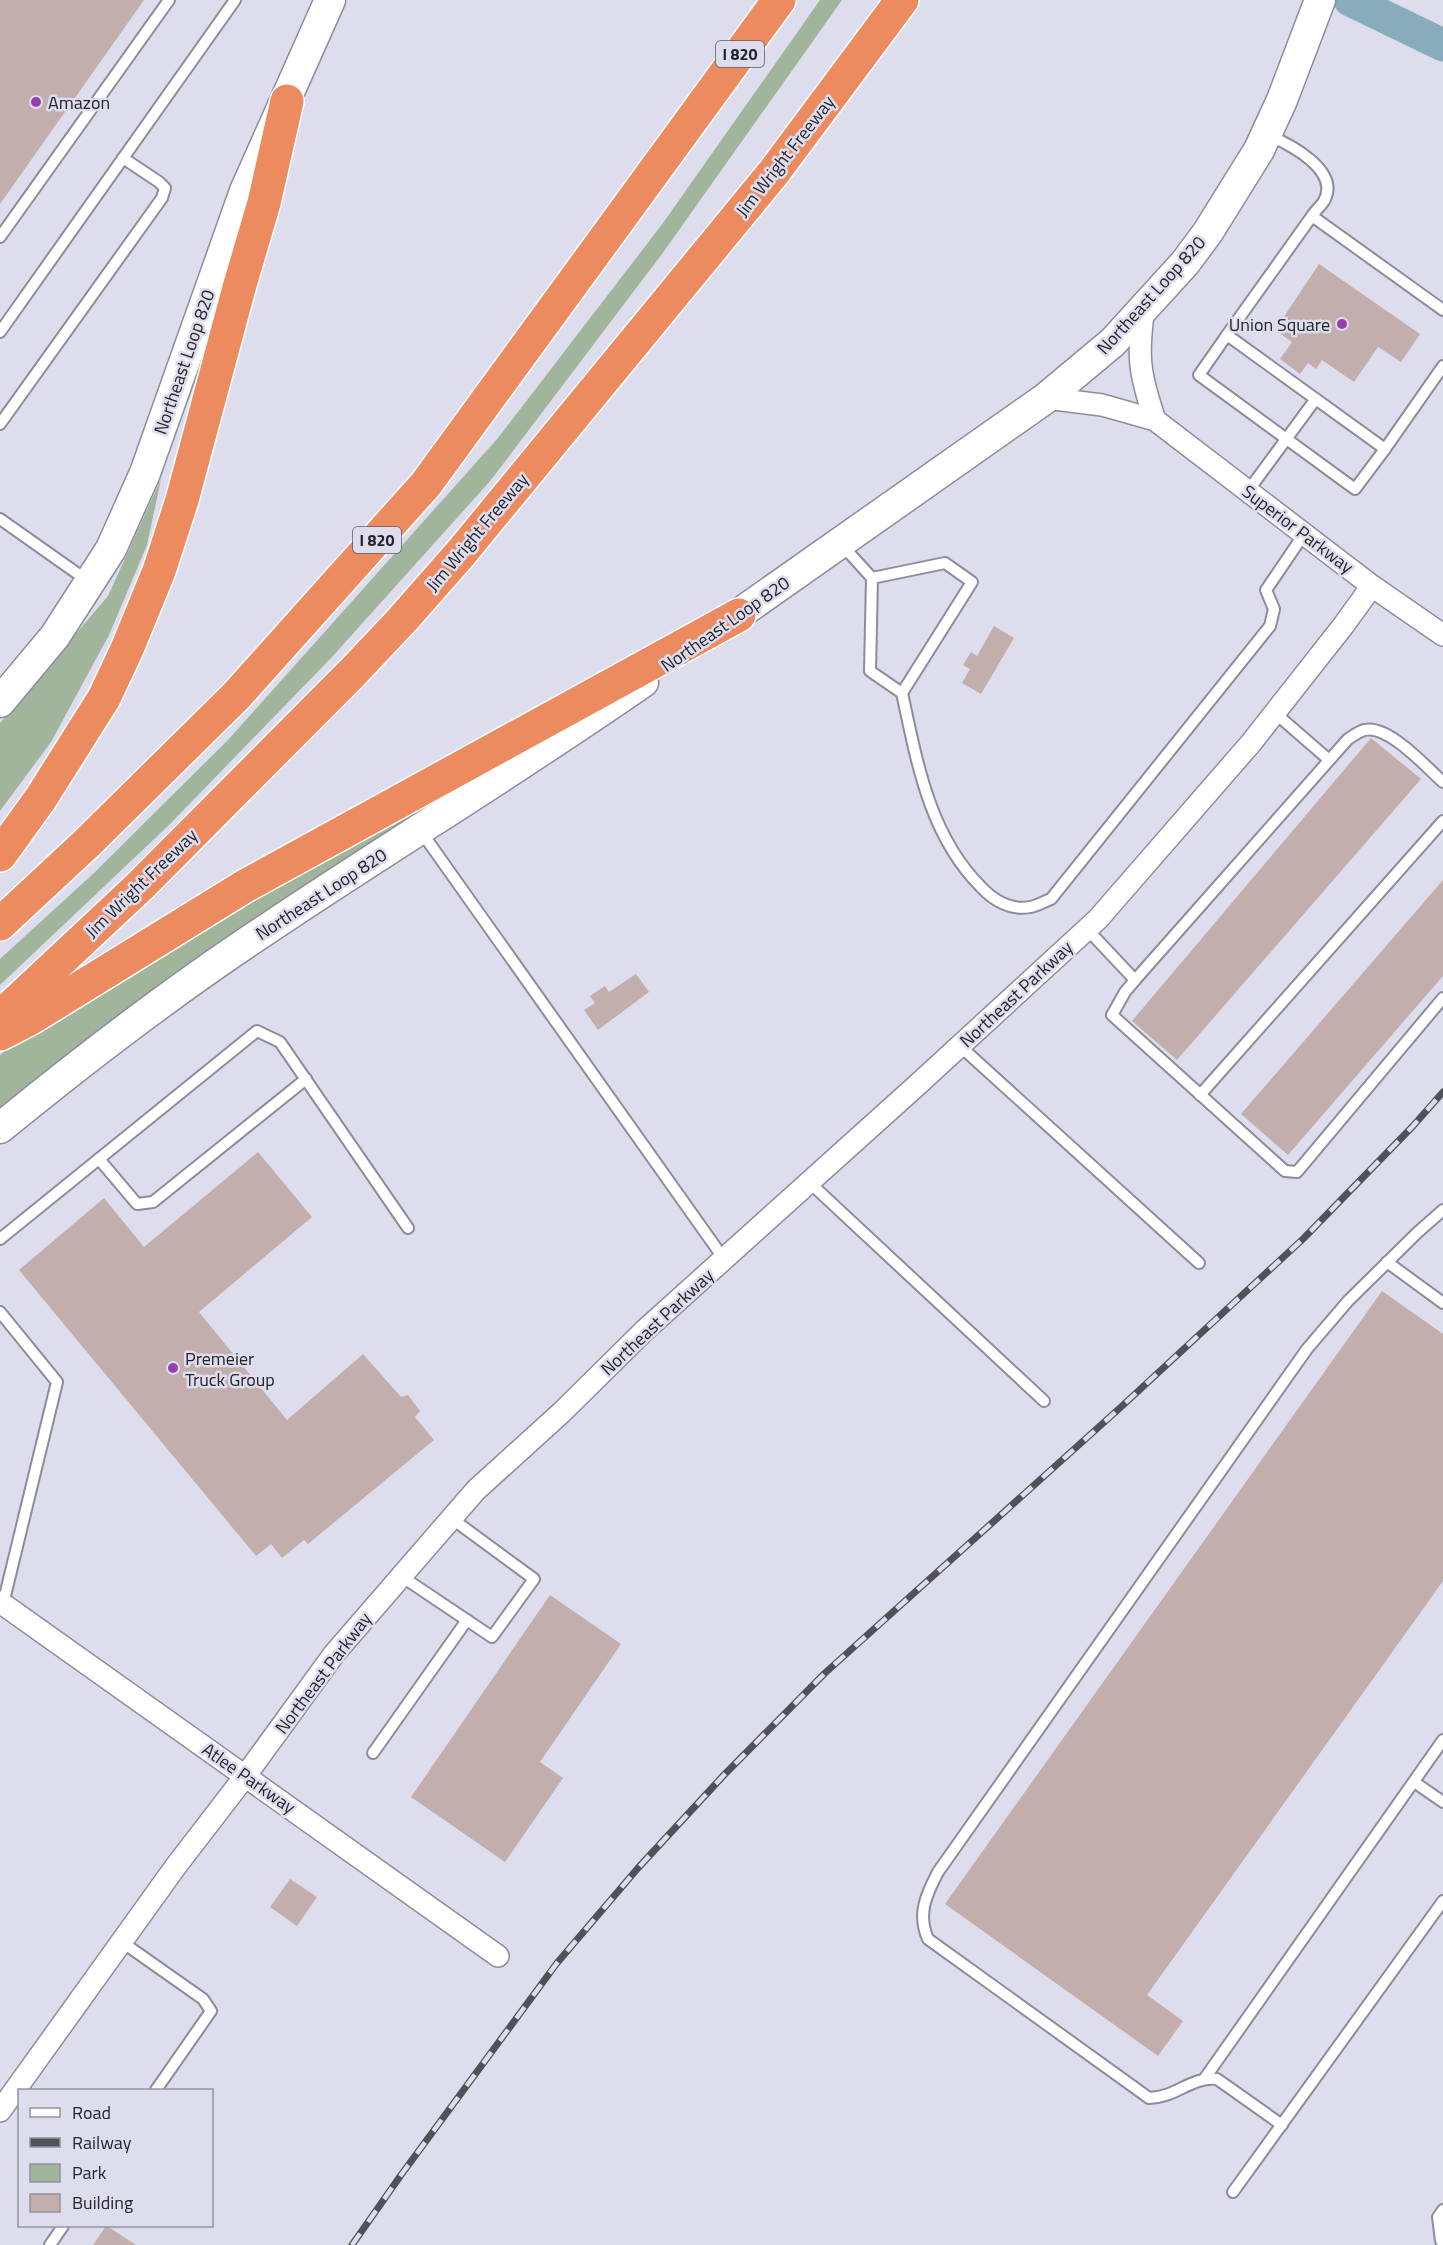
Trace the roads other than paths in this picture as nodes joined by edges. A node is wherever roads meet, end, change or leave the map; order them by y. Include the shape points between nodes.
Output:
1 (169, 0) edge
2 (235, 0) edge
3 (330, 0) edge
4 (779, 0) edge
5 (902, 0) edge
6 (1320, 0) edge
7 (287, 101) junction
8 (1266, 134) junction
9 (123, 158) junction
10 (1311, 216) junction
11 (0, 237) edge
12 (1144, 307) junction
13 (1443, 310) edge
14 (0, 332) edge
15 (1227, 336) junction
16 (1443, 366) edge
17 (1046, 398) junction
18 (1315, 400) junction
19 (1155, 420) junction
20 (0, 424) edge
21 (1285, 439) junction
22 (1385, 449) junction
23 (1248, 490) junction
24 (0, 519) edge
25 (1305, 534) junction
26 (841, 544) junction
27 (872, 578) junction
28 (91, 583) junction
29 (1372, 586) junction
30 (738, 615) junction
31 (1443, 635) edge
32 (902, 693) junction
33 (0, 702) edge
34 (1275, 713) junction
35 (1328, 759) junction
36 (1443, 782) edge
37 (1443, 821) edge
38 (420, 830) junction
39 (0, 855) edge
40 (0, 924) edge
41 (1087, 928) junction
42 (1135, 980) junction
43 (1443, 998) edge
44 (0, 1017) edge
45 (0, 1034) edge
46 (960, 1046) junction
47 (306, 1079) junction
48 (1200, 1095) junction
49 (0, 1128) edge
50 (99, 1159) junction
51 (809, 1182) junction
52 (1443, 1210) edge
53 (1438, 1223) edge
54 (408, 1228) dead end
55 (0, 1239) edge
56 (724, 1259) junction
57 (1387, 1262) junction
58 (1199, 1263) dead end
59 (1443, 1303) edge
60 (0, 1312) edge
61 (1044, 1401) dead end
62 (452, 1518) junction
63 (401, 1576) junction
64 (2, 1603) edge
65 (467, 1620) junction
66 (1443, 1740) edge
67 (373, 1753) dead end
68 (246, 1775) junction
69 (1414, 1782) junction
70 (1443, 1803) edge
71 (1443, 1901) edge
72 (122, 1942) junction
73 (498, 1956) dead end
74 (1204, 2078) junction
75 (157, 2089) edge
76 (0, 2111) edge
77 (1282, 2125) junction
78 (1233, 2192) dead end
79 (1443, 2210) edge
80 (62, 2227) edge
81 (1443, 2243) edge
82 (50, 2245) edge

1 - 11 lane
2 - 9 lane
3 - 7 main road, Northeast Loop 820
4 - 40 highway, I 820 via 426,484 236,696
5 - 44 highway, Jim Wright Freeway via 774,172 403,619 139,887
6 - 8 main road, Northeast Loop 820
7 - 28 main road, Northeast Loop 820 via 245,191 145,473
7 - 39 highway via 264,203 159,572 104,699
8 - 10 lane via 1290,144 1313,162 1326,180 1325,199
8 - 12 main road, Northeast Loop 820 via 1208,232
9 - 14 lane
9 - 20 lane via 165,188 162,198
10 - 13 lane
10 - 15 lane
12 - 17 main road, Northeast Loop 820 via 1113,342
12 - 19 street via 1139,357 1143,385
15 - 18 lane
15 - 21 lane via 1199,375
16 - 22 lane
17 - 19 street, Superior Parkway via 1102,405
17 - 26 main road, Northeast Loop 820
18 - 21 lane
18 - 22 lane
19 - 23 street, Superior Parkway
21 - 22 lane via 1355,489
21 - 23 lane
23 - 25 street, Superior Parkway
24 - 28 lane
25 - 29 street, Superior Parkway
25 - 32 lane via 1266,590 1274,609 1270,626 1052,899 1029,908 1007,906 991,898 966,873 947,845 930,807
26 - 27 lane
26 - 30 main road, Northeast Loop 820
27 - 32 lane via 870,671
27 - 32 lane via 945,563 972,582
28 - 33 main road, Northeast Loop 820 via 55,636
29 - 31 street, Superior Parkway
29 - 34 street, Northeast Parkway
30 - 38 main road, Northeast Loop 820 via 553,744
30 - 45 highway via 245,886
34 - 35 lane
34 - 41 street, Northeast Parkway via 1147,864
35 - 36 lane via 1348,739 1363,730 1377,729 1394,738
35 - 42 lane
37 - 48 lane
38 - 49 main road, Northeast Loop 820 via 268,928 108,1042
38 - 56 lane
41 - 42 lane
41 - 46 street, Northeast Parkway
42 - 48 lane via 1112,1015
43 - 48 lane via 1297,1172 1285,1171
46 - 51 street, Northeast Parkway
46 - 58 lane
47 - 50 lane via 153,1202 137,1204
47 - 50 lane via 280,1042 257,1031
47 - 54 lane
50 - 55 lane
51 - 56 street, Northeast Parkway
51 - 61 lane
52 - 53 lane
53 - 57 lane
56 - 62 street, Northeast Parkway via 476,1490
57 - 59 lane
57 - 74 lane via 1307,1349 938,1872 922,1912 928,1939 1149,2098 1163,2098
60 - 64 lane via 57,1382
62 - 63 street, Northeast Parkway
62 - 65 lane via 534,1579 492,1637
63 - 65 lane
63 - 68 street, Northeast Parkway via 334,1654
64 - 68 street, Atlee Parkway
65 - 67 lane
66 - 69 lane
68 - 72 street, Northeast Parkway
68 - 73 street, Atlee Parkway
69 - 70 lane
69 - 74 lane
71 - 77 lane
72 - 75 lane via 203,1999 211,2011
72 - 76 street, Northeast Parkway
74 - 77 lane via 1217,2079
77 - 78 lane
79 - 81 lane via 1438,2217
80 - 82 lane

